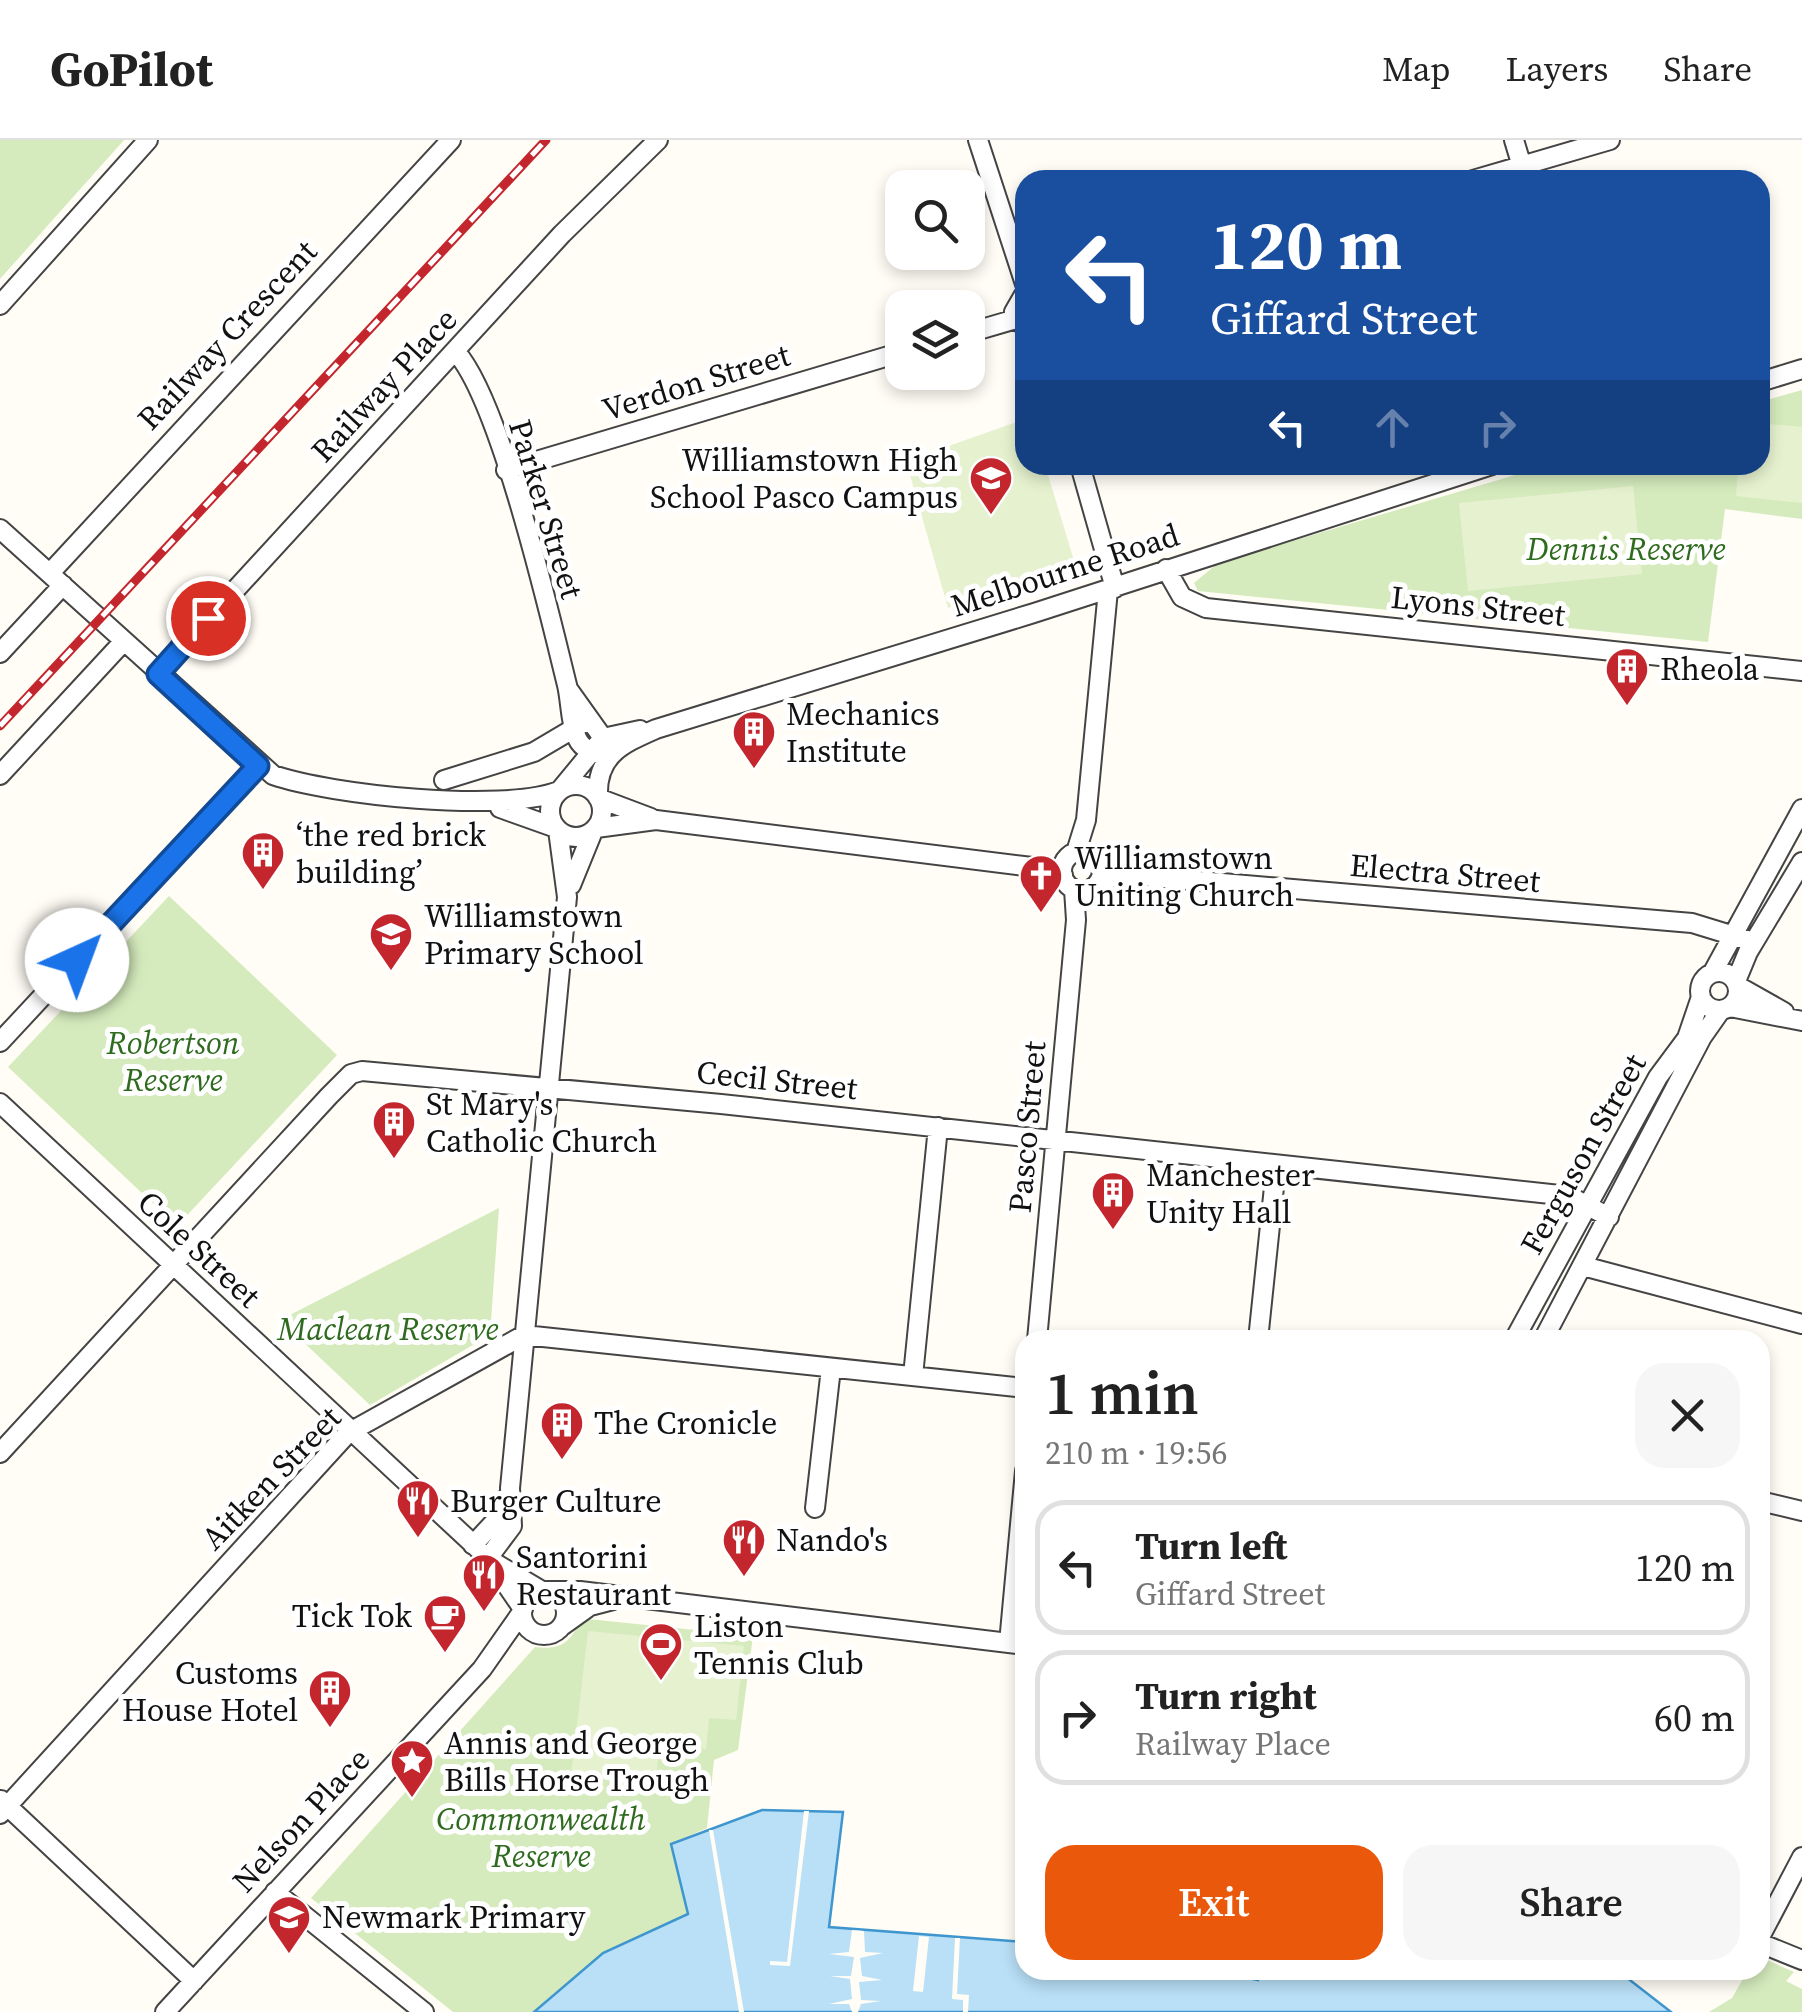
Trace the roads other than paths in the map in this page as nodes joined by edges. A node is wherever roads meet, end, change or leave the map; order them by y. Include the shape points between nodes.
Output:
1 (148, 140) edge
2 (658, 140) edge
3 (978, 140) edge
4 (1514, 140) edge
5 (1610, 140) edge
6 (438, 144) edge
7 (1523, 170) edge
8 (1532, 170) edge
9 (1015, 253) edge
10 (0, 305) edge
11 (1015, 324) edge
12 (985, 330) edge
13 (456, 352) junction
14 (885, 357) edge
15 (1802, 369) edge
16 (1770, 379) edge
17 (506, 470) junction
18 (1082, 475) edge
19 (1461, 475) edge
20 (0, 529) edge
21 (1166, 569) junction
22 (56, 579) junction
23 (1111, 589) junction
24 (124, 641) junction
25 (0, 653) edge
26 (1802, 671) edge
27 (158, 674) junction
28 (581, 724) junction
29 (606, 747) junction
30 (588, 752) junction
31 (258, 766) junction
32 (0, 775) edge
33 (444, 780) dead end
34 (560, 791) junction
35 (598, 798) junction
36 (487, 804) junction
37 (1802, 809) edge
38 (656, 820) junction
39 (557, 829) junction
40 (594, 829) junction
41 (1802, 862) edge
42 (1082, 871) junction
43 (567, 897) junction
44 (1735, 934) junction
45 (1754, 942) junction
46 (1712, 972) junction
47 (1737, 983) junction
48 (1701, 997) junction
49 (1726, 1009) junction
50 (1797, 1020) edge
51 (0, 1042) edge
52 (548, 1089) junction
53 (0, 1104) edge
54 (938, 1127) junction
55 (1055, 1143) junction
56 (1276, 1168) junction
57 (1588, 1206) junction
58 (1608, 1217) junction
59 (172, 1265) junction
60 (1583, 1266) junction
61 (1802, 1324) edge
62 (1038, 1330) edge
63 (1259, 1330) edge
64 (1520, 1330) edge
65 (1548, 1330) edge
66 (524, 1335) junction
67 (831, 1368) junction
68 (913, 1376) junction
69 (1015, 1387) edge
70 (348, 1432) junction
71 (0, 1453) edge
72 (1770, 1503) edge
73 (815, 1508) dead end
74 (1802, 1511) edge
75 (484, 1555) junction
76 (543, 1591) junction
77 (629, 1599) junction
78 (522, 1610) junction
79 (553, 1631) junction
80 (1015, 1644) edge
81 (482, 1669) junction
82 (2, 1806) edge
83 (1802, 1857) edge
84 (275, 1892) junction
85 (1770, 1920) edge
86 (1770, 1945) edge
87 (1802, 1960) edge
88 (194, 1981) junction
89 (164, 2012) edge
90 (424, 2012) edge

1 - 10 street
2 - 13 street, Railway Place
3 - 9 street
4 - 7 street
5 - 8 street
6 - 22 street, Railway Crescent
11 - 12 street
13 - 17 street, Parker Street via 472,370
13 - 27 street, Railway Place
14 - 17 street, Verdon Street
15 - 16 street
17 - 28 street, Parker Street
18 - 23 street, Pasco Street
19 - 21 street, Melbourne Road
20 - 22 street
21 - 23 street, Melbourne Road
21 - 26 street, Lyons Street via 1182,596 1206,608
22 - 24 street
22 - 25 street, Railway Crescent
23 - 29 street, Melbourne Road
23 - 42 street, Pasco Street
24 - 27 street
24 - 32 street
27 - 31 street
28 - 29 street, Parker Street
28 - 30 street, Parker Street
28 - 33 street via 534,752
29 - 30 street
29 - 35 street
30 - 34 street
31 - 36 street via 313,785
31 - 51 street
34 - 35 street via 579,785
34 - 36 street
34 - 39 street via 550,809
35 - 38 street, Electra Street
35 - 40 street via 602,816
36 - 39 street
37 - 44 street
38 - 40 street, Electra Street
38 - 42 street, Electra Street
39 - 40 street via 574,837
39 - 43 street
40 - 43 street
41 - 45 street
42 - 44 street, Electra Street via 1692,923
42 - 55 street, Pasco Street
43 - 52 street
44 - 45 street, Electra Street
44 - 46 street
45 - 47 street
46 - 47 street via 1726,972
46 - 48 street via 1702,982
47 - 49 street via 1738,998
47 - 50 street
48 - 49 street via 1707,1006
48 - 57 street, Ferguson Street via 1688,1038 1658,1076
49 - 50 street
49 - 58 street, Ferguson Street
52 - 54 street, Cecil Street
52 - 59 street, Cecil Street via 427,1074 351,1074
52 - 66 street
53 - 59 street, Cole Street
54 - 55 street, Cecil Street
54 - 68 street
55 - 56 street, Cecil Street
55 - 62 street, Pasco Street
56 - 57 street, Cecil Street via 1569,1196
56 - 63 street
57 - 58 street, Cecil Street
57 - 64 street, Ferguson Street
58 - 60 street, Ferguson Street
59 - 70 street, Cole Street
59 - 71 street, Cecil Street
60 - 61 street
60 - 65 street, Ferguson Street
66 - 67 street
66 - 70 street, Aitken Street
66 - 75 street via 510,1488
67 - 68 street
67 - 73 street
68 - 69 street
70 - 75 street, Cole Street
70 - 82 street, Aitken Street
72 - 74 street
75 - 76 street, Cole Street
75 - 78 street, Cole Street
76 - 77 street, Nelson Place
76 - 78 street
76 - 79 street via 564,1604
77 - 79 street, Nelson Place via 596,1604
77 - 80 street, Nelson Place
78 - 79 street via 530,1629
78 - 81 street, Nelson Place
79 - 81 street, Nelson Place via 516,1643
81 - 84 street, Nelson Place
82 - 88 street
83 - 85 street
84 - 88 street, Nelson Place
84 - 90 street
86 - 87 street
88 - 89 street, Nelson Place

